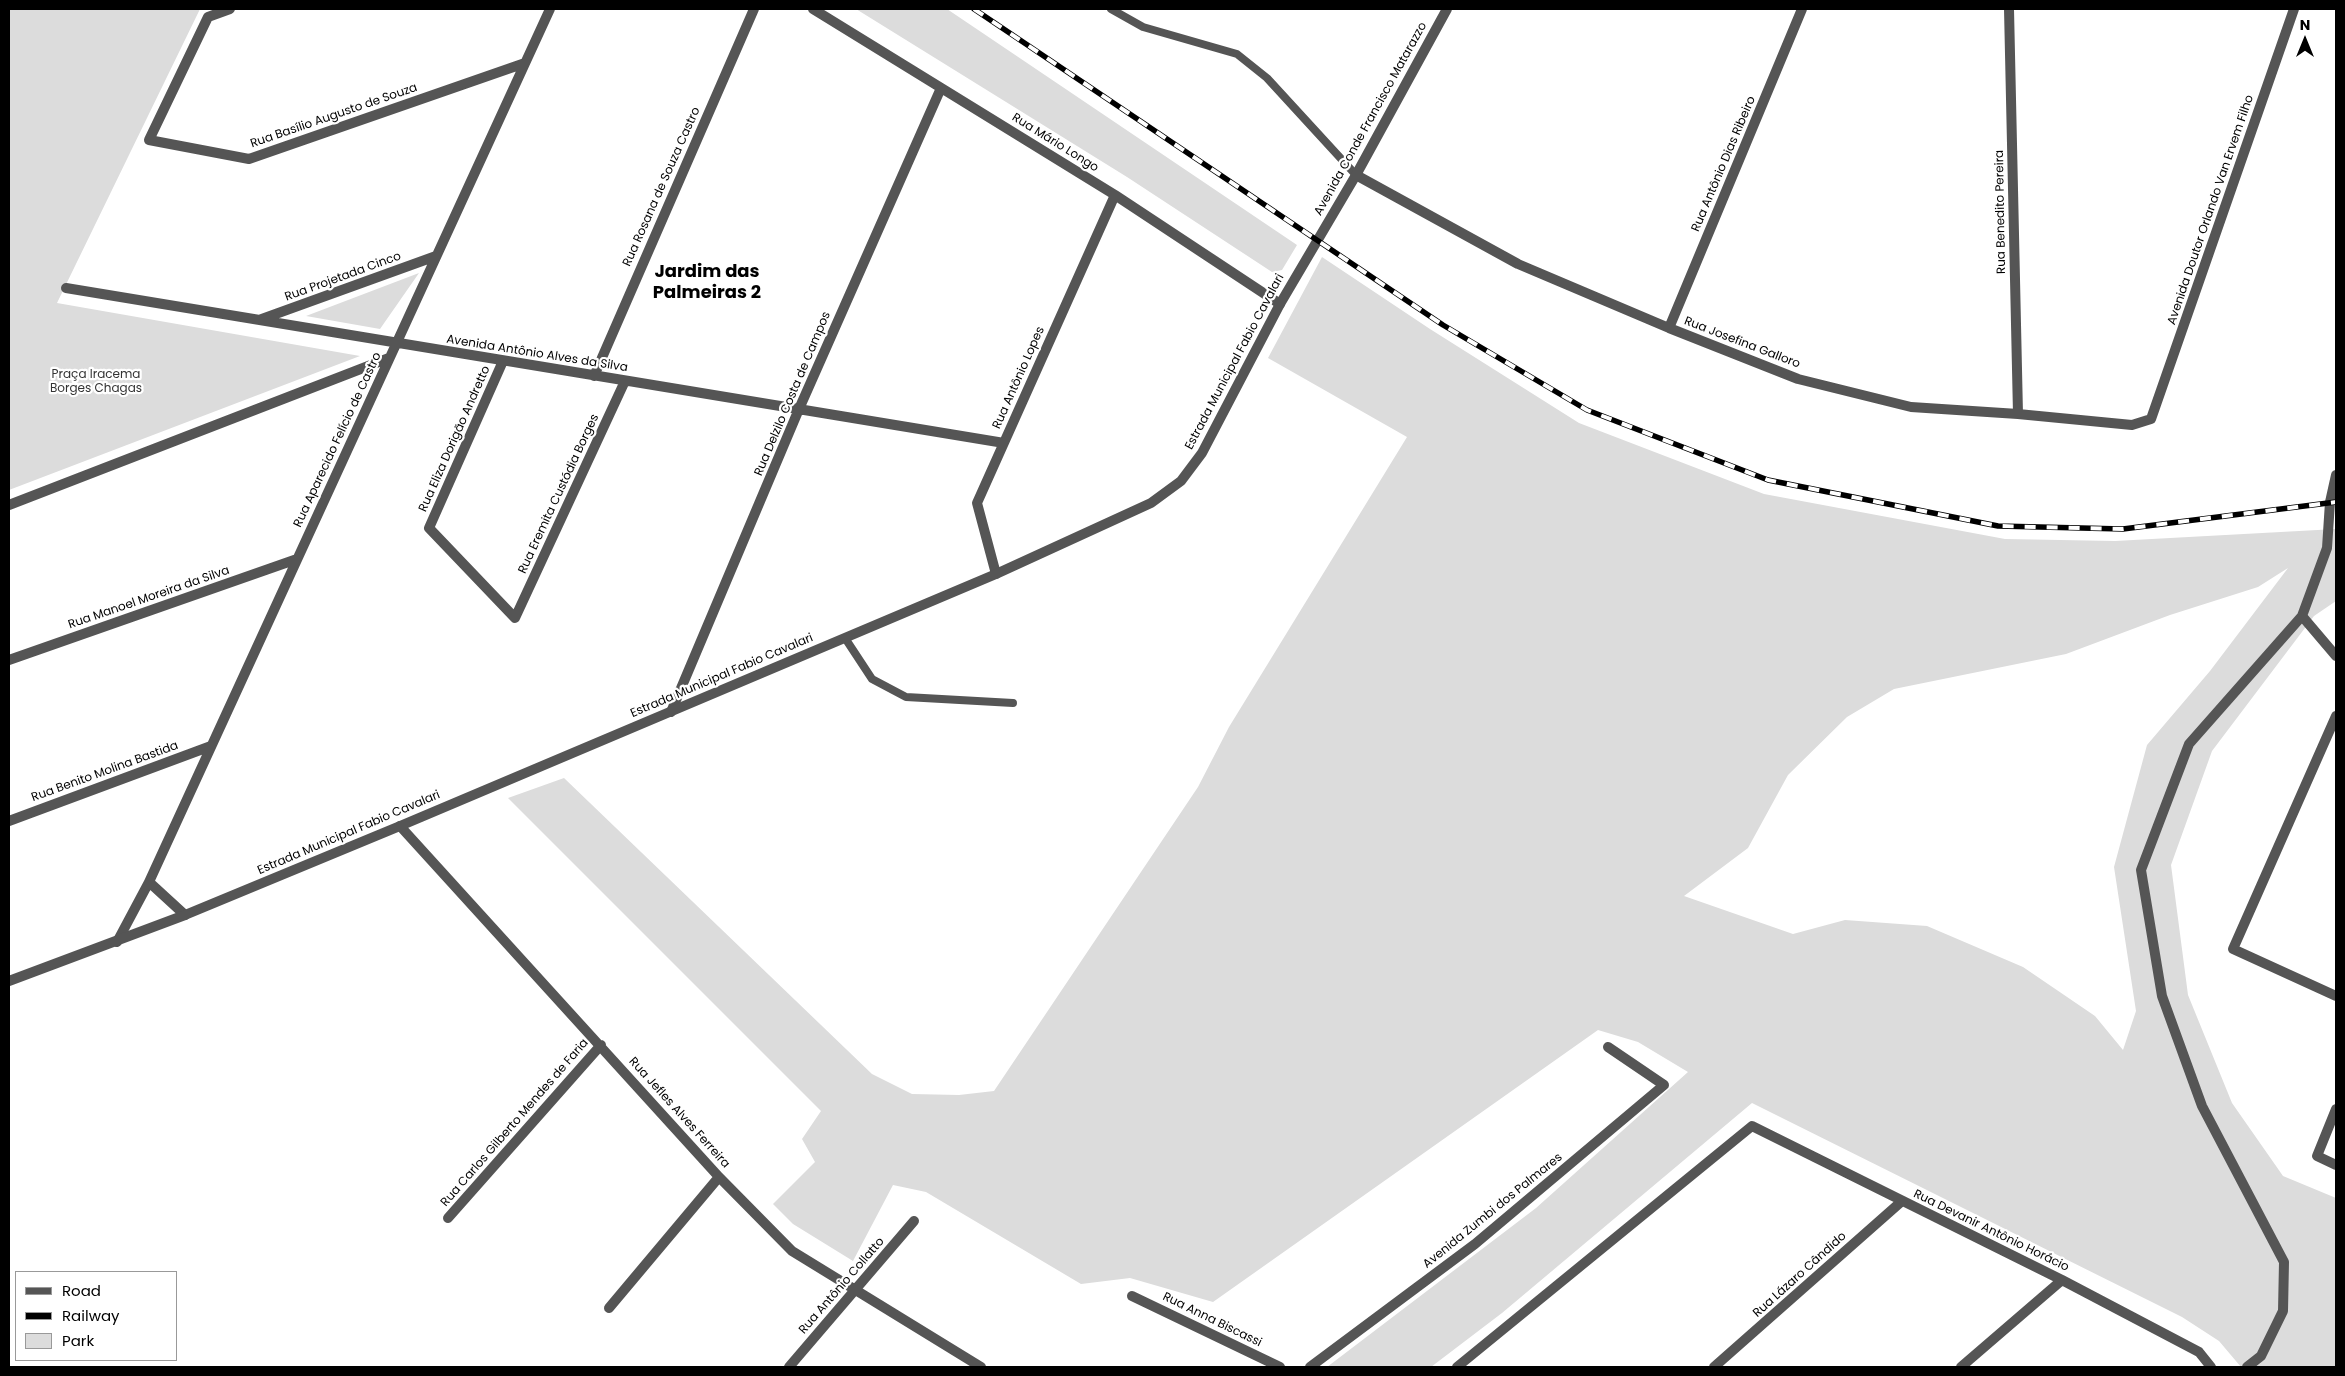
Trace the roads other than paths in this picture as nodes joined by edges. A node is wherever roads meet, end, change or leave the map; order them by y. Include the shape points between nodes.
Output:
1 (230, 9) edge
2 (550, 9) edge
3 (754, 9) edge
4 (813, 9) edge
5 (1111, 9) edge
6 (1447, 9) edge
7 (1802, 9) edge
8 (2009, 9) edge
9 (2294, 9) edge
10 (525, 63) junction
11 (941, 88) junction
12 (1356, 175) junction
13 (1115, 195) junction
14 (1317, 241) joint
15 (436, 256) junction
16 (66, 288) dead end
17 (1280, 304) junction
18 (258, 320) junction
19 (1669, 328) junction
20 (396, 343) junction
21 (389, 358) junction
22 (503, 361) junction
23 (594, 376) junction
24 (625, 381) junction
25 (799, 409) junction
26 (2018, 414) junction
27 (2151, 419) joint
28 (1004, 443) junction
29 (2336, 474) edge
30 (9, 505) edge
31 (2332, 548) edge
32 (297, 559) junction
33 (996, 574) junction
34 (2302, 616) junction
35 (515, 618) joint
36 (845, 638) junction
37 (2336, 656) edge
38 (9, 660) edge
39 (1013, 703) dead end
40 (671, 712) junction
41 (2336, 716) edge
42 (211, 746) junction
43 (9, 821) edge
44 (400, 826) junction
45 (149, 882) junction
46 (185, 915) junction
47 (117, 942) junction
48 (9, 982) edge
49 (2336, 996) edge
50 (601, 1046) junction
51 (1608, 1048) dead end
52 (2336, 1109) edge
53 (2336, 1165) edge
54 (719, 1177) junction
55 (1902, 1200) junction
56 (448, 1218) dead end
57 (914, 1221) dead end
58 (2062, 1280) junction
59 (855, 1290) junction
60 (1132, 1296) dead end
61 (609, 1308) dead end
62 (2208, 1366) edge
63 (789, 1367) edge
64 (981, 1367) edge
65 (1280, 1367) edge
66 (1310, 1367) edge
67 (1457, 1367) edge
68 (1714, 1367) edge
69 (1961, 1367) edge
70 (2247, 1367) edge

1 - 10 street, Rua Basílio Augusto de Souza via 208,17 149,140 249,159
2 - 10 street, Rua Aparecido Felício de Castro
3 - 23 street, Rua Rosana de Souza Castro
4 - 11 street, Rua Mário Longo
5 - 12 lane via 1143,27 1237,54 1267,78
6 - 12 street, Avenida Conde Francisco Matarazzo
7 - 19 street, Rua Antônio Dias Ribeiro
8 - 26 street, Rua Benedito Pereira
9 - 27 street, Avenida Doutor Orlando Van Ervem Filho
10 - 15 street, Rua Aparecido Felício de Castro
11 - 13 street, Rua Mário Longo
11 - 25 street, Rua Delzilo Costa de Campos
12 - 14 street, Avenida Conde Francisco Matarazzo
12 - 19 street, Rua Josefina Galloro via 1518,264
13 - 17 street, Rua Mário Longo
13 - 28 street, Rua Antônio Lopes
14 - 17 street, Estrada Municipal Fabio Cavalari
15 - 18 street, Rua Projetada Cinco
15 - 20 street, Rua Aparecido Felício de Castro
16 - 18 street, Avenida Antônio Alves da Silva
17 - 33 street, Estrada Municipal Fabio Cavalari via 1202,453 1181,481 1152,503
18 - 20 street, Avenida Antônio Alves da Silva
19 - 26 street, Rua Josefina Galloro via 1798,379 1911,407
20 - 21 street, Rua Aparecido Felício de Castro
20 - 22 street, Avenida Antônio Alves da Silva
21 - 30 street
21 - 32 street, Rua Aparecido Felício de Castro
22 - 23 street, Avenida Antônio Alves da Silva
22 - 35 street, Rua Eliza Dorigão Andretto via 429,528
23 - 24 street, Avenida Antônio Alves da Silva
24 - 25 street, Avenida Antônio Alves da Silva
24 - 35 street, Rua Eremita Custódia Borges
25 - 28 street, Avenida Antônio Alves da Silva
25 - 40 street, Rua Delzilo Costa de Campos
26 - 27 street, Rua Josefina Galloro via 2132,424
28 - 33 street, Rua Antônio Lopes via 976,503
29 - 31 street via 2330,502
31 - 34 street
32 - 38 street, Rua Manoel Moreira da Silva
32 - 42 street, Rua Aparecido Felício de Castro
33 - 36 street, Estrada Municipal Fabio Cavalari
34 - 37 street
34 - 70 street via 2189,744 2141,870 2162,996 2172,1024 2202,1106 2284,1262 2283,1311 2261,1356
36 - 39 lane via 872,679 906,697
36 - 40 street, Estrada Municipal Fabio Cavalari
40 - 44 street, Estrada Municipal Fabio Cavalari
41 - 49 street via 2233,949
42 - 43 street, Rua Benito Molina Bastida
42 - 45 street, Rua Aparecido Felício de Castro
44 - 46 street, Estrada Municipal Fabio Cavalari
44 - 50 street, Rua Jefles Alves Ferreira
45 - 46 street
45 - 47 street, Rua Aparecido Felício de Castro
46 - 47 street, Estrada Municipal Fabio Cavalari
47 - 48 street, Estrada Municipal Fabio Cavalari
50 - 54 street, Rua Jefles Alves Ferreira
50 - 56 street, Rua Carlos Gilberto Mendes de Faria
51 - 66 street, Avenida Zumbi dos Palmares via 1664,1085 1475,1244
52 - 53 street via 2317,1156
54 - 59 street, Rua Jefles Alves Ferreira via 792,1250
54 - 61 street
55 - 58 street, Rua Devanir Antônio Horácio
55 - 67 street, Rua Devanir Antônio Horácio via 1752,1126
55 - 68 street, Rua Lázaro Cândido
57 - 59 street, Rua Antônio Collatto
58 - 62 street, Rua Devanir Antônio Horácio via 2199,1352
58 - 69 street
59 - 63 street, Rua Antônio Collatto
59 - 64 street, Rua Jefles Alves Ferreira
60 - 65 street, Rua Anna Biscassi

